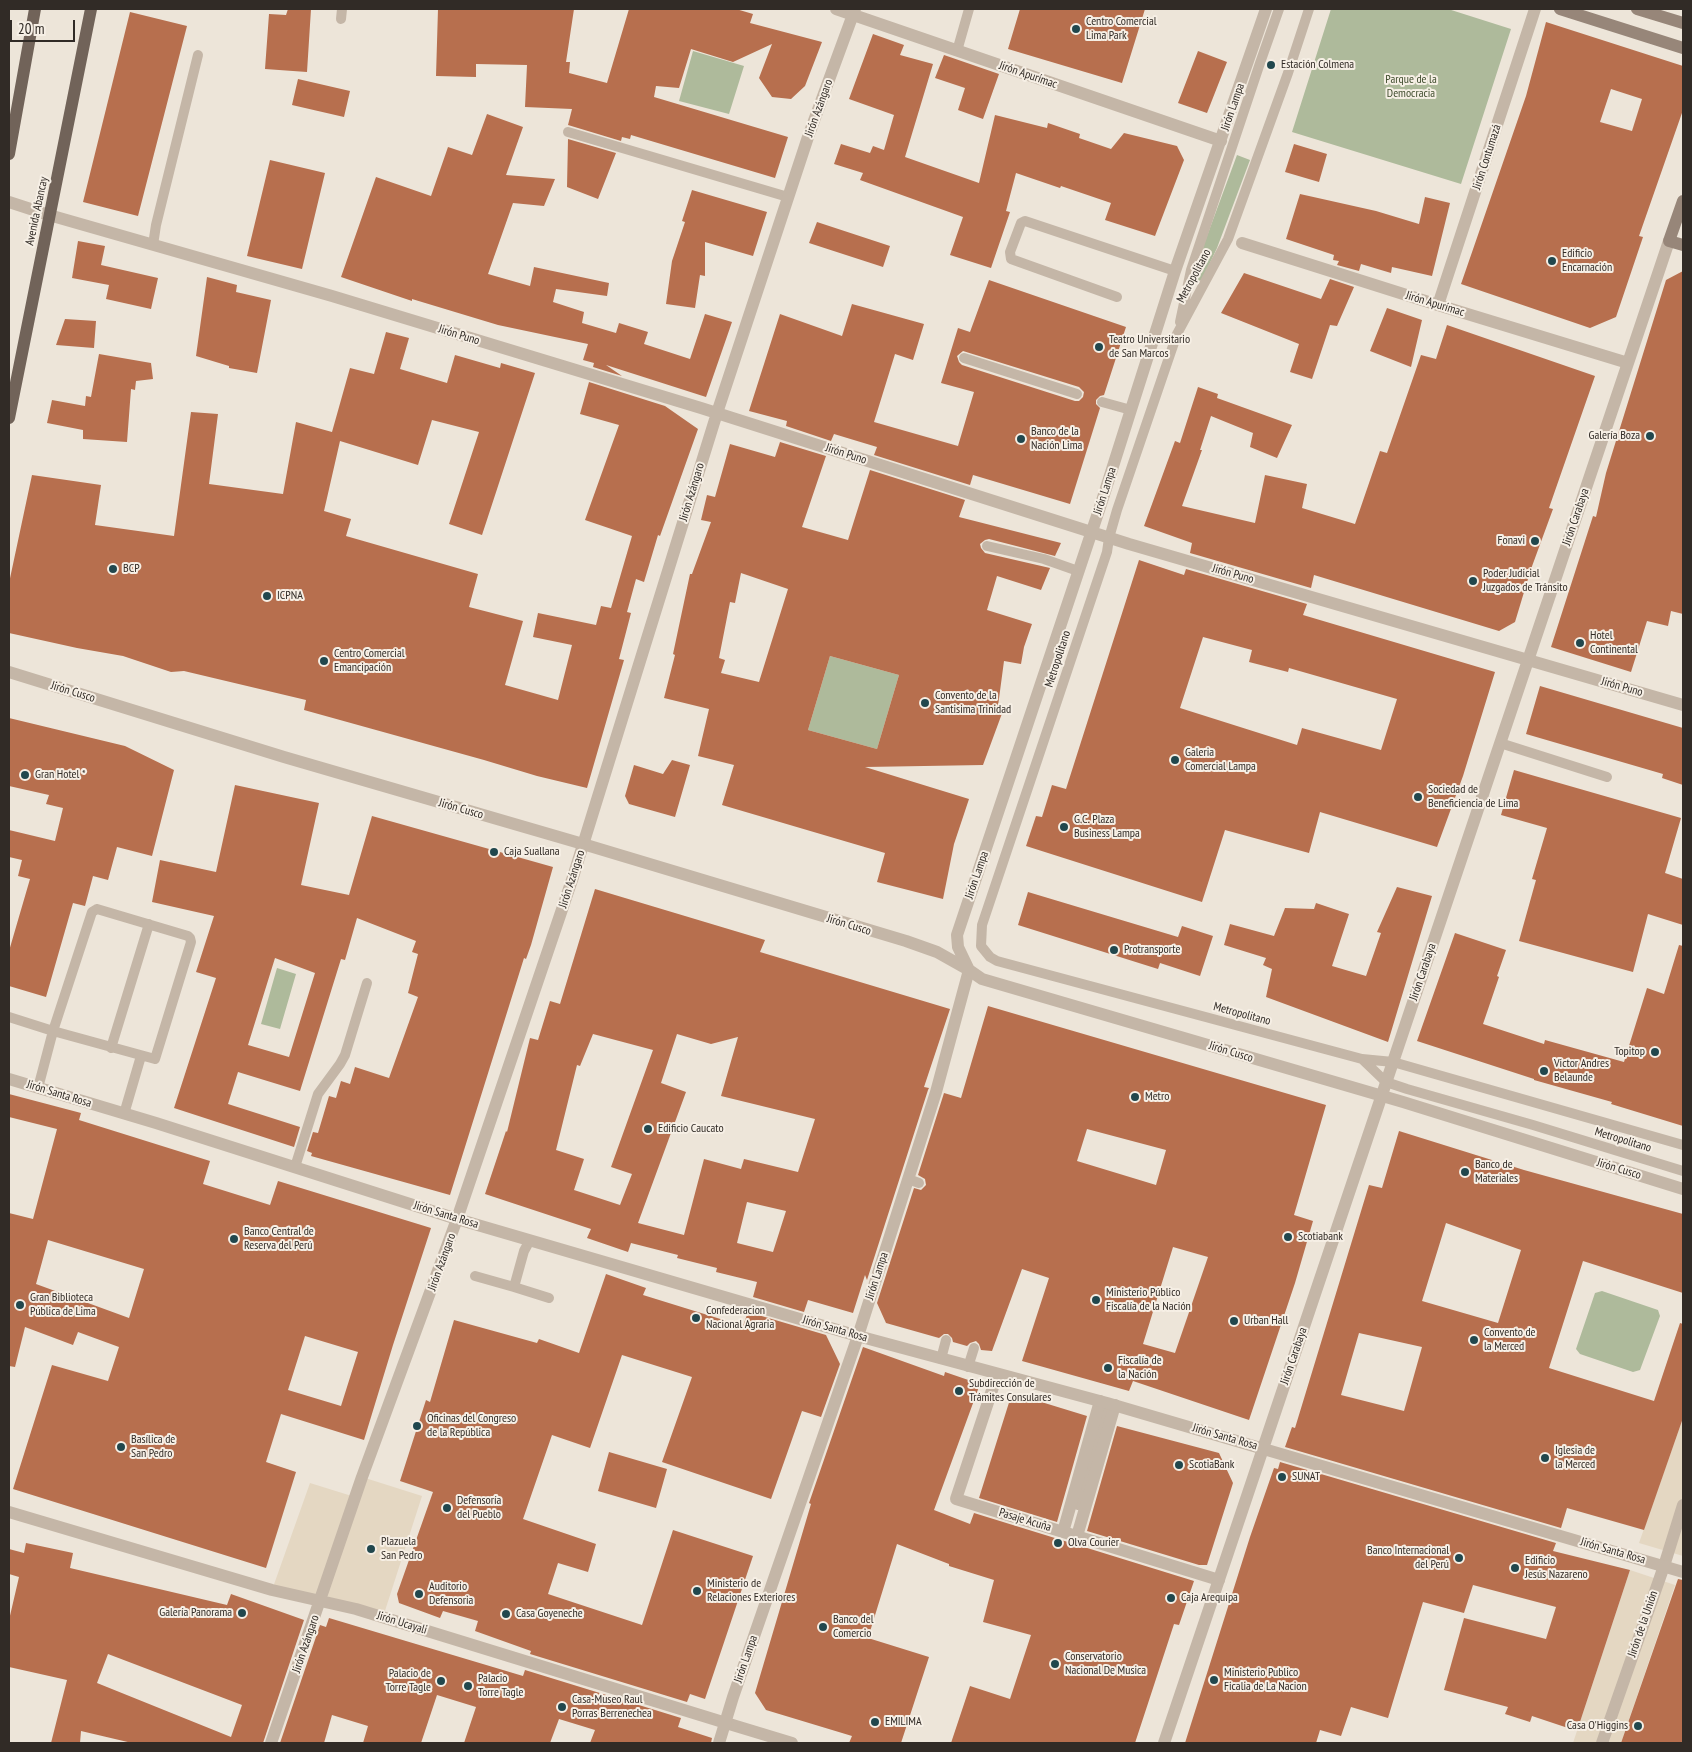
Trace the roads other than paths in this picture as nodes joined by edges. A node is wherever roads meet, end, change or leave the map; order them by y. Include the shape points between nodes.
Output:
1 (35, 9) edge
2 (91, 9) edge
3 (836, 9) edge
4 (969, 9) edge
5 (1266, 9) edge
6 (1279, 9) edge
7 (1309, 9) edge
8 (1535, 9) edge
9 (1560, 9) edge
10 (1637, 9) edge
11 (853, 12) edge
12 (1683, 23) edge
13 (1683, 48) edge
14 (957, 51) junction
15 (198, 55) dead end
16 (568, 132) dead end
17 (1222, 141) junction
18 (9, 154) edge
19 (788, 197) junction
20 (1683, 201) edge
21 (9, 202) edge
22 (49, 216) junction
23 (1669, 240) junction
24 (1242, 244) dead end
25 (153, 245) junction
26 (1683, 245) edge
27 (1176, 271) junction
28 (1116, 297) dead end
29 (1438, 305) junction
30 (1177, 334) junction
31 (964, 358) dead end
32 (1628, 363) junction
33 (1077, 394) dead end
34 (1102, 402) dead end
35 (1131, 410) junction
36 (717, 413) junction
37 (9, 418) edge
38 (1091, 533) junction
39 (1109, 538) junction
40 (987, 546) dead end
41 (1078, 571) junction
42 (1528, 660) junction
43 (9, 672) edge
44 (1683, 705) edge
45 (1500, 743) junction
46 (1608, 777) dead end
47 (583, 844) junction
48 (149, 924) junction
49 (969, 970) junction
50 (367, 983) dead end
51 (9, 1017) edge
52 (54, 1031) junction
53 (111, 1048) junction
54 (141, 1056) junction
55 (1362, 1059) junction
56 (1393, 1062) junction
57 (9, 1079) edge
58 (1386, 1082) junction
59 (38, 1088) junction
60 (1381, 1096) junction
61 (124, 1114) junction
62 (1683, 1145) edge
63 (295, 1168) junction
64 (1683, 1172) edge
65 (1683, 1189) edge
66 (457, 1220) junction
67 (530, 1240) junction
68 (475, 1276) dead end
69 (514, 1287) junction
70 (548, 1298) dead end
71 (858, 1336) junction
72 (946, 1340) dead end
73 (974, 1348) dead end
74 (941, 1359) junction
75 (968, 1367) junction
76 (998, 1374) junction
77 (1107, 1403) junction
78 (1263, 1449) junction
79 (1078, 1505) dead end
80 (1683, 1505) edge
81 (9, 1512) edge
82 (1063, 1532) junction
83 (1077, 1536) junction
84 (1664, 1566) junction
85 (1683, 1572) edge
86 (1219, 1580) junction
87 (321, 1601) junction
88 (726, 1723) junction
89 (271, 1743) edge
90 (719, 1743) edge
91 (792, 1743) edge
92 (1164, 1743) edge
93 (1602, 1743) edge

1 - 18 main road
2 - 22 main road, Avenida Abancay
3 - 11 street, Jirón Apurímac
4 - 14 lane
5 - 17 street, Jirón Lampa
6 - 30 lane via 1191,270
7 - 30 lane, Metropolitano via 1228,239
8 - 29 street, Jirón Contumazá
9 - 13 main road
10 - 12 main road
11 - 14 street, Jirón Apurímac
11 - 19 street, Jirón Azángaro
14 - 17 street, Jirón Apurímac
15 - 25 lane
16 - 19 lane
17 - 27 street, Jirón Lampa
19 - 36 street, Jirón Azángaro
20 - 23 main road, Jirón Carabaya
21 - 22 street, Jirón Puno
22 - 25 street, Jirón Puno
22 - 37 main road, Avenida Abancay
23 - 26 main road
23 - 32 street, Jirón Carabaya
24 - 29 street, Jirón Apurímac
25 - 36 street, Jirón Puno
27 - 28 lane via 1025,221 1021,223 1010,252 1011,259
27 - 35 street, Jirón Lampa
29 - 32 street, Jirón Apurímac
30 - 39 lane, Metropolitano
31 - 33 lane
32 - 42 street, Jirón Carabaya
34 - 35 lane
35 - 38 street, Jirón Lampa
36 - 38 street, Jirón Puno
36 - 47 street, Jirón Azángaro
38 - 39 street, Jirón Puno
38 - 41 street, Jirón Lampa
39 - 42 street, Jirón Puno
39 - 55 lane, Metropolitano via 982,925 981,946 997,961
40 - 41 lane via 1044,559
41 - 49 street, Jirón Lampa via 957,935 958,947
42 - 44 street, Jirón Puno
42 - 45 street, Jirón Carabaya
43 - 47 street, Jirón Cusco
45 - 46 lane
45 - 56 street, Jirón Carabaya
47 - 49 street, Jirón Cusco via 937,952
47 - 66 street, Jirón Azángaro
48 - 52 lane via 94,910
48 - 53 lane
48 - 54 lane via 188,936 191,942 155,1059
49 - 60 street, Jirón Cusco via 982,979
49 - 71 street, Jirón Lampa via 914,1181
50 - 63 lane via 345,1055 318,1094
51 - 52 lane
52 - 53 lane
52 - 59 lane
53 - 54 lane
54 - 61 lane
55 - 56 lane, Metropolitano
55 - 58 lane, Metropolitano
56 - 58 street, Jirón Carabaya
56 - 62 lane, Metropolitano
57 - 59 street, Jirón Santa Rosa
58 - 60 street, Jirón Carabaya
58 - 64 lane, Metropolitano
59 - 61 street, Jirón Santa Rosa
60 - 65 street, Jirón Cusco
60 - 78 street, Jirón Carabaya
61 - 63 street, Jirón Santa Rosa
63 - 66 street, Jirón Santa Rosa
66 - 67 street, Jirón Santa Rosa
66 - 87 street, Jirón Azángaro via 362,1477
67 - 69 lane
67 - 71 street, Jirón Santa Rosa
68 - 69 lane
69 - 70 lane
71 - 74 street, Jirón Santa Rosa
71 - 88 street, Jirón Lampa
72 - 74 lane
73 - 75 lane
74 - 75 street, Jirón Santa Rosa
75 - 76 street, Jirón Santa Rosa
76 - 77 street, Jirón Santa Rosa
76 - 82 street, Pasaje Acuña via 956,1499
77 - 78 street, Jirón Santa Rosa
77 - 79 lane
77 - 82 street
77 - 83 street
78 - 84 street, Jirón Santa Rosa
78 - 86 street, Jirón Carabaya
80 - 84 street, Jirón de la Unión
81 - 87 street, Jirón Ucayali via 272,1590
82 - 83 street, Pasaje Acuña
83 - 86 street, Pasaje Acuña
84 - 85 street, Jirón Santa Rosa
84 - 93 street, Jirón de la Unión
86 - 92 street, Jirón Carabaya
87 - 88 street, Jirón Ucayali via 356,1608
87 - 89 street, Jirón Azángaro
88 - 90 street, Jirón Lampa
88 - 91 street, Jirón Ucayali

